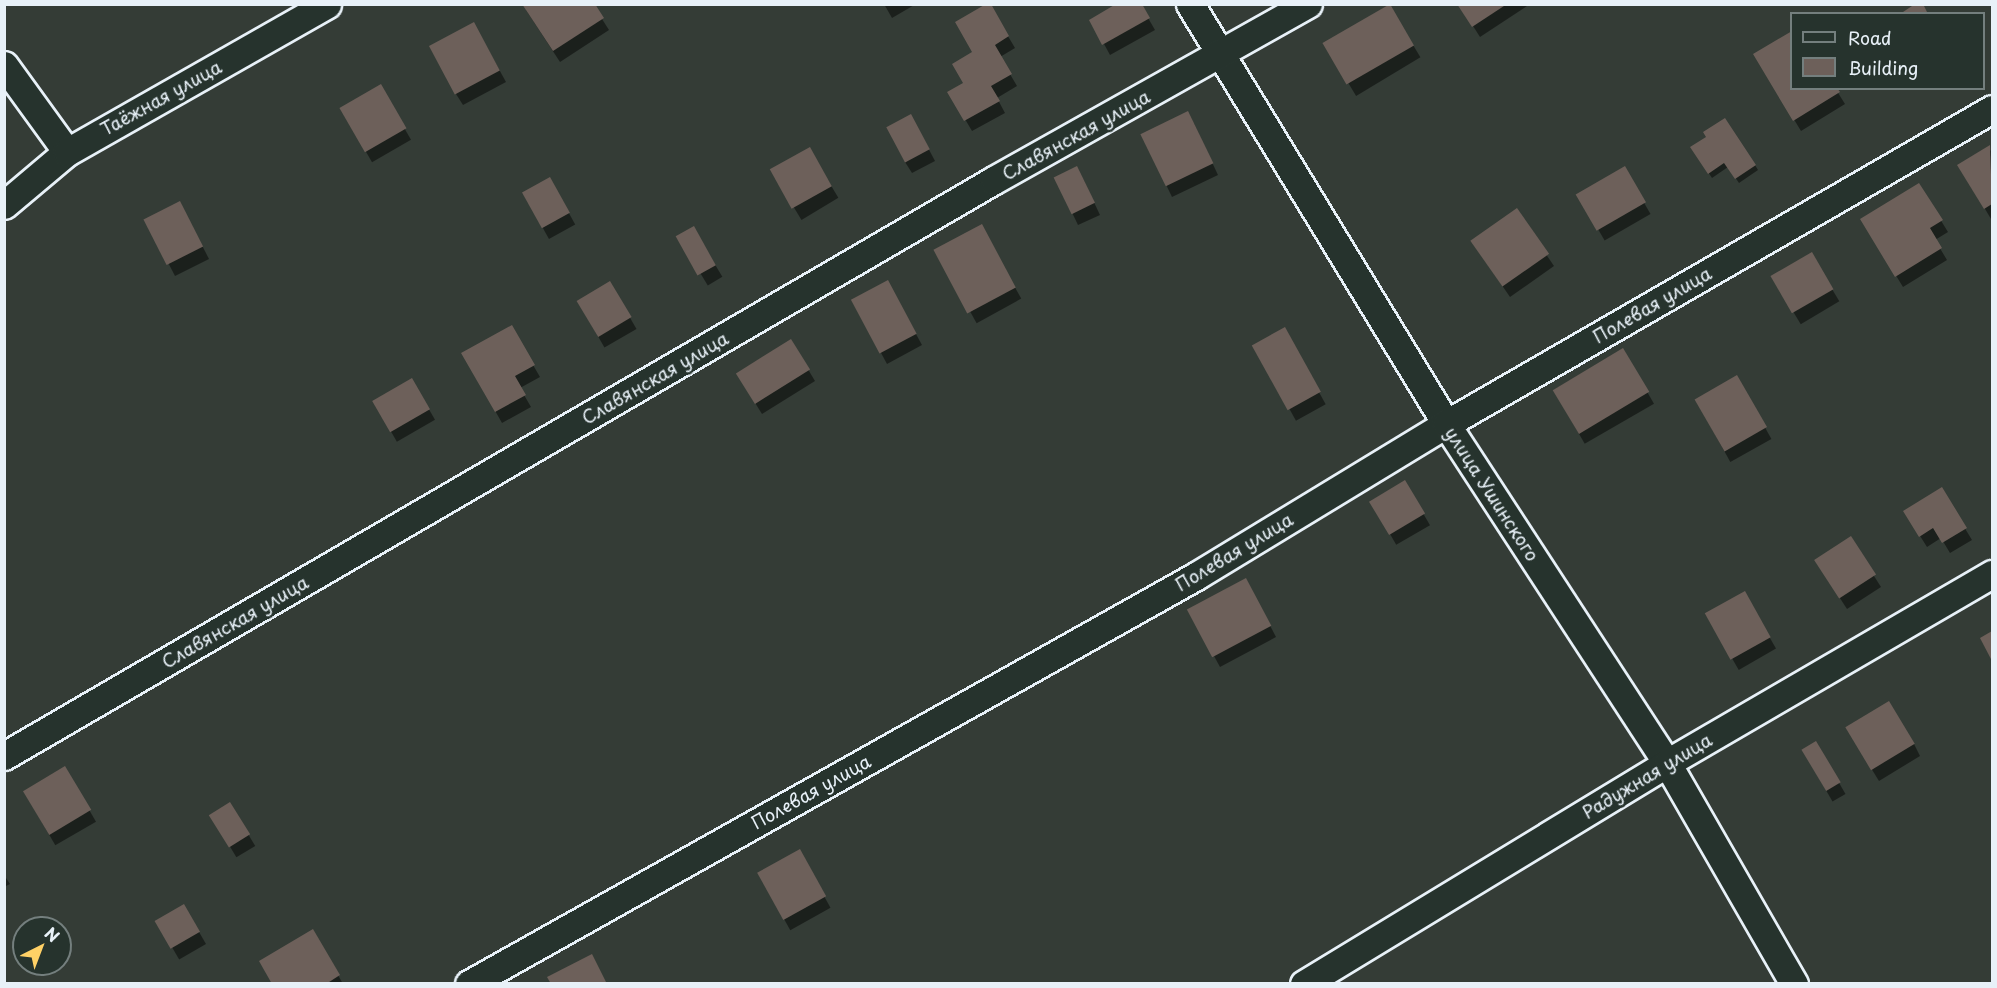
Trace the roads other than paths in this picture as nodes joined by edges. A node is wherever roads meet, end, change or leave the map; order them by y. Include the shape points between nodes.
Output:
1 (327, 4) edge
2 (1190, 4) edge
3 (1308, 4) edge
4 (1219, 57) junction
5 (4, 64) edge
6 (1992, 109) edge
7 (67, 152) junction
8 (4, 205) edge
9 (1446, 424) junction
10 (1992, 574) edge
11 (4, 756) edge
12 (1667, 763) junction
13 (469, 984) edge
14 (1304, 984) edge
15 (1794, 984) edge

1 - 7 street, Таёжная улица
2 - 4 street, улица Ушинского
3 - 4 street, Славянская улица
4 - 9 street, улица Ушинского
4 - 11 street, Славянская улица via 994,180
5 - 7 street
6 - 9 street, Полевая улица
7 - 8 street, Таёжная улица
9 - 12 street, улица Ушинского
9 - 13 street, Полевая улица via 1196,576
10 - 12 street, Радужная улица
12 - 14 street, Радужная улица
12 - 15 street, улица Ушинского

